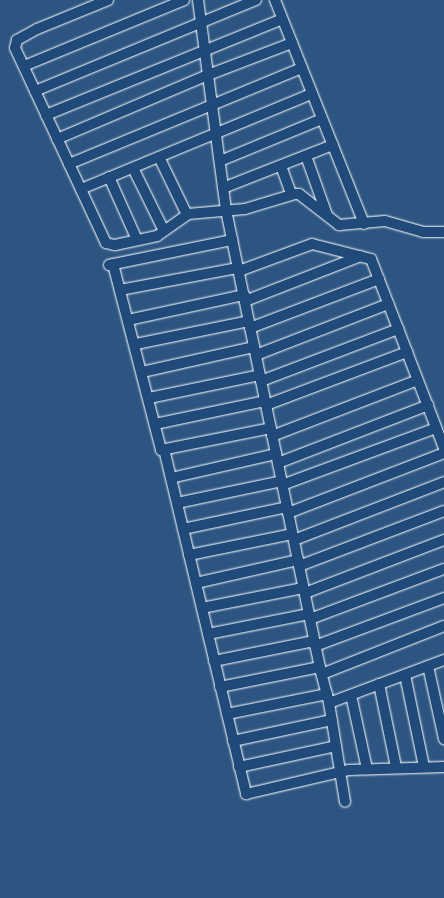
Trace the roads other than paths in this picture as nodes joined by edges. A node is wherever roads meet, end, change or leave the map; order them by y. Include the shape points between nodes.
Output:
1 (108, 0) edge
2 (184, 0) edge
3 (198, 0) edge
4 (256, 0) edge
5 (275, 0) edge
6 (282, 19) junction
7 (201, 22) junction
8 (292, 43) junction
9 (205, 50) junction
10 (24, 66) junction
11 (302, 68) junction
12 (208, 75) junction
13 (35, 91) junction
14 (312, 94) junction
15 (212, 106) junction
16 (46, 114) junction
17 (322, 119) junction
18 (216, 133) junction
19 (57, 139) junction
20 (332, 145) junction
21 (306, 156) junction
22 (159, 157) junction
23 (220, 161) junction
24 (69, 164) junction
25 (281, 166) junction
26 (133, 168) junction
27 (109, 178) junction
28 (223, 188) junction
29 (81, 189) junction
30 (291, 194) junction
31 (226, 210) junction
32 (187, 214) junction
33 (327, 215) junction
34 (364, 224) junction
35 (164, 231) junction
36 (444, 232) edge
37 (137, 240) junction
38 (232, 240) junction
39 (361, 256) junction
40 (238, 269) junction
41 (379, 279) junction
42 (120, 290) junction
43 (244, 298) junction
44 (388, 304) junction
45 (128, 320) junction
46 (250, 324) junction
47 (398, 329) junction
48 (136, 344) junction
49 (255, 351) junction
50 (407, 352) junction
51 (142, 372) junction
52 (261, 378) junction
53 (418, 380) junction
54 (149, 398) junction
55 (266, 403) junction
56 (428, 405) junction
57 (155, 424) junction
58 (436, 428) junction
59 (272, 432) junction
60 (444, 448) edge
61 (164, 449) junction
62 (444, 453) edge
63 (277, 458) junction
64 (171, 478) junction
65 (444, 482) edge
66 (282, 483) junction
67 (177, 503) junction
68 (288, 510) junction
69 (444, 511) edge
70 (183, 529) junction
71 (293, 537) junction
72 (444, 540) edge
73 (189, 555) junction
74 (298, 563) junction
75 (444, 569) edge
76 (196, 583) junction
77 (304, 591) junction
78 (444, 598) edge
79 (202, 608) junction
80 (309, 616) junction
81 (444, 626) edge
82 (208, 634) junction
83 (315, 643) junction
84 (214, 660) junction
85 (444, 660) edge
86 (428, 666) junction
87 (321, 671) junction
88 (405, 675) junction
89 (379, 684) junction
90 (220, 688) junction
91 (351, 695) junction
92 (328, 698) junction
93 (227, 714) junction
94 (332, 720) junction
95 (444, 739) edge
96 (233, 741) junction
97 (336, 746) junction
98 (239, 767) junction
99 (396, 767) junction
100 (424, 767) junction
101 (444, 767) edge
102 (366, 769) junction
103 (340, 772) junction
104 (345, 802) dead end

1 - 10 street via 17,40 15,48
2 - 10 street
3 - 7 street
4 - 7 street
5 - 6 street
6 - 8 street
6 - 9 street
7 - 9 street
7 - 13 street
8 - 11 street
8 - 12 street
9 - 12 street
9 - 16 street
10 - 13 street
11 - 14 street
11 - 15 street
12 - 15 street
12 - 19 street
13 - 16 street
14 - 17 street
14 - 18 street
15 - 18 street
15 - 24 street
16 - 19 street
17 - 20 street
17 - 23 street
18 - 22 street
18 - 23 street
19 - 24 street
20 - 21 street
20 - 34 street
21 - 25 street
21 - 33 street
22 - 26 street
22 - 32 street
23 - 28 street
24 - 29 street
25 - 28 street
25 - 30 street
26 - 27 street
26 - 35 street
27 - 29 street
27 - 37 street
28 - 31 street
29 - 37 street via 106,242 115,246
30 - 31 street via 245,209
30 - 33 street via 299,194
31 - 32 street
31 - 38 street
32 - 35 street
33 - 34 street via 339,225
34 - 36 street via 385,221 424,232
35 - 37 street via 157,236
38 - 40 street
38 - 42 street via 111,265
39 - 40 street via 312,244
39 - 41 street via 371,259
39 - 43 street
40 - 42 street
40 - 43 street
41 - 44 street
41 - 46 street
42 - 45 street
43 - 45 street
43 - 46 street
44 - 47 street
44 - 49 street
45 - 48 street
46 - 48 street
46 - 49 street
47 - 50 street
47 - 52 street
48 - 51 street
49 - 51 street
49 - 52 street
50 - 53 street
50 - 55 street
51 - 54 street
52 - 54 street
52 - 55 street
53 - 56 street
53 - 59 street
54 - 57 street
55 - 57 street
55 - 59 street
56 - 58 street
56 - 63 street
57 - 61 street via 161,450
58 - 60 street
58 - 66 street
59 - 61 street
59 - 63 street
61 - 64 street
62 - 68 street
63 - 64 street
63 - 66 street
64 - 67 street
65 - 71 street
66 - 67 street
66 - 68 street
67 - 70 street
68 - 70 street
68 - 71 street
69 - 74 street
70 - 73 street
71 - 73 street
71 - 74 street
72 - 77 street
73 - 76 street
74 - 76 street
74 - 77 street
75 - 80 street
76 - 79 street
77 - 79 street
77 - 80 street
78 - 83 street
79 - 82 street
80 - 82 street
80 - 83 street
81 - 87 street
82 - 84 street
83 - 84 street
83 - 87 street
84 - 90 street
85 - 86 street
86 - 88 street
86 - 95 street
87 - 90 street
87 - 92 street
88 - 89 street
88 - 100 street
89 - 91 street
89 - 99 street
90 - 93 street
91 - 92 street
91 - 102 street
92 - 93 street
92 - 94 street
93 - 96 street
94 - 96 street
94 - 97 street
96 - 98 street
97 - 98 street
97 - 103 street
98 - 103 street via 246,794
99 - 100 street
99 - 102 street
100 - 101 street
102 - 103 street
103 - 104 street

